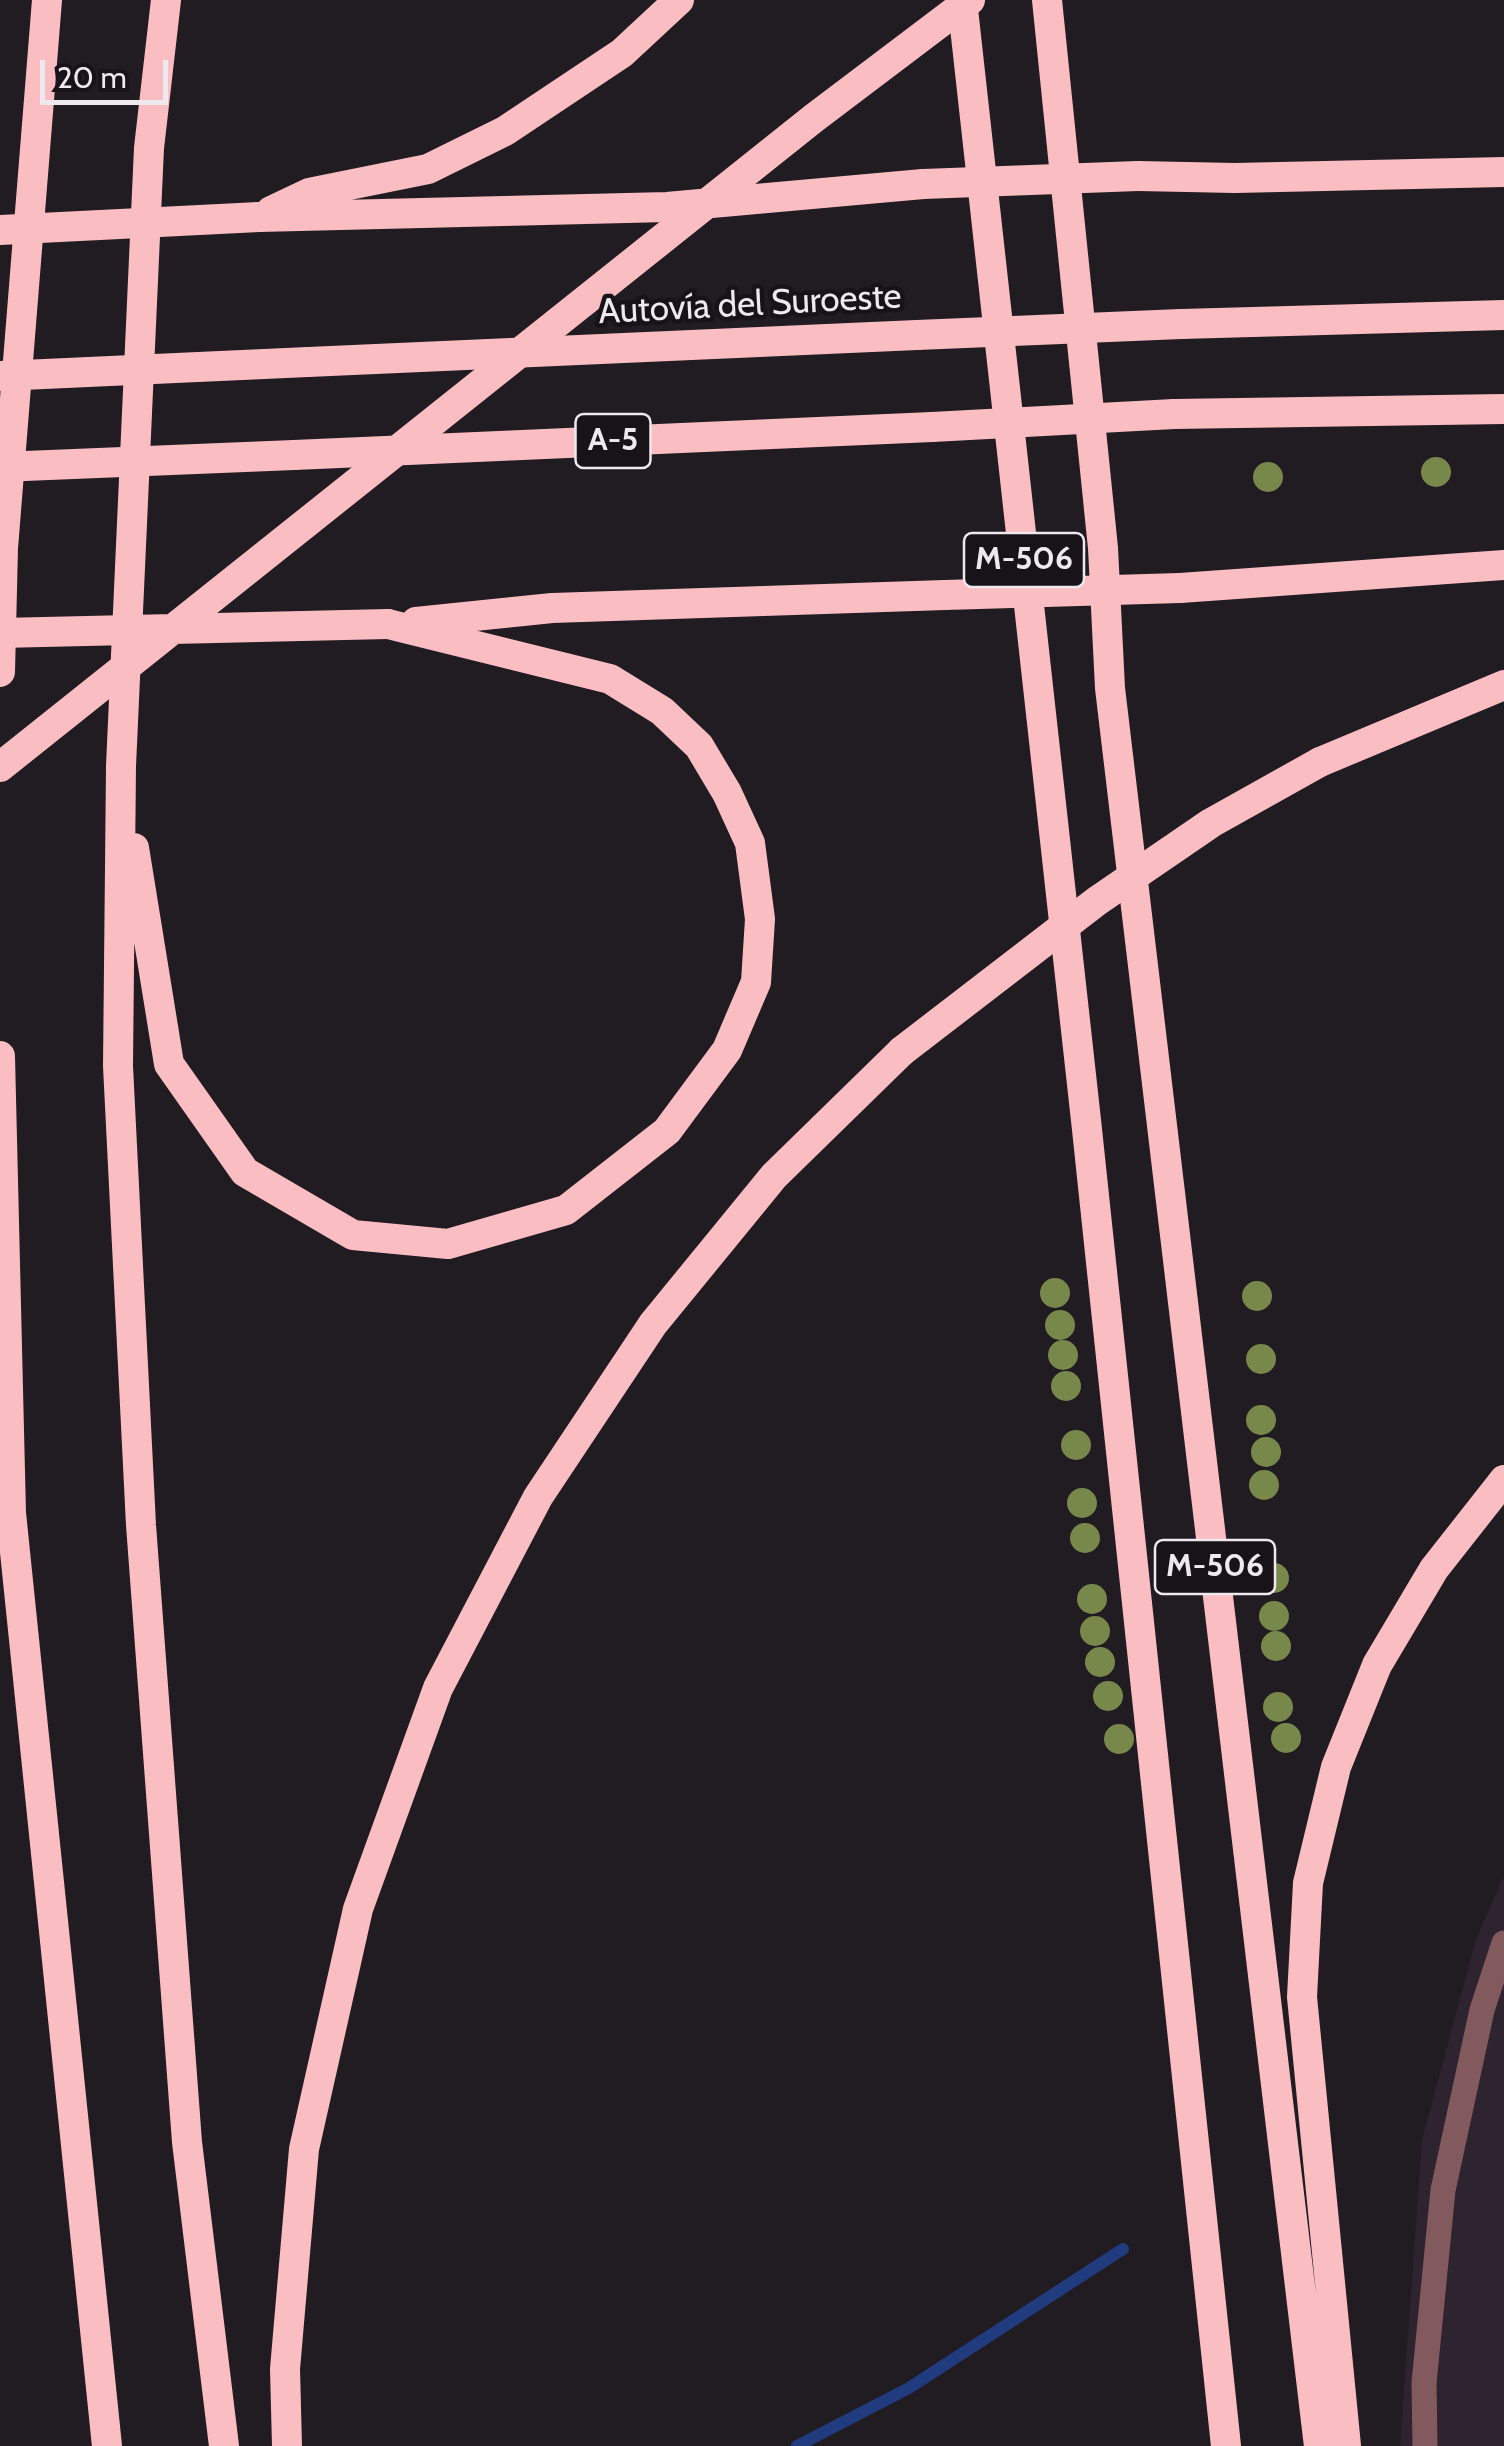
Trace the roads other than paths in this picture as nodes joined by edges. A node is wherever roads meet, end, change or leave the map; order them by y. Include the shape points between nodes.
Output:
1 (46, 0) edge
2 (166, 0) edge
3 (183, 0) edge
4 (678, 0) edge
5 (962, 0) edge
6 (970, 0) edge
7 (1046, 0) edge
8 (156, 86) junction
9 (1504, 172) edge
10 (258, 217) junction
11 (0, 230) edge
12 (1504, 316) edge
13 (0, 376) edge
14 (1504, 409) edge
15 (0, 467) edge
16 (1504, 565) edge
17 (388, 624) junction
18 (0, 632) edge
19 (0, 672) edge
20 (1504, 685) edge
21 (121, 766) junction
22 (0, 768) edge
23 (0, 1056) edge
24 (1504, 1480) edge
25 (1504, 1943) edge
26 (1493, 2016) edge
27 (106, 2446) edge
28 (224, 2446) edge
29 (286, 2446) edge
30 (1224, 2446) edge
31 (1319, 2446) edge
32 (1346, 2446) edge
33 (1425, 2446) edge

1 - 19 highway via 3,548
2 - 8 highway
3 - 8 highway
4 - 10 highway via 622,54 505,131 428,169 309,193
5 - 30 highway, M-506
6 - 22 highway, bridge
7 - 31 highway, M-506 via 1103,548 1110,688
8 - 21 highway
9 - 10 highway, bridge via 1138,176 923,184 667,207
10 - 11 highway, bridge
12 - 13 highway, Autovía del Suroeste, bridge via 917,334
14 - 15 highway, A-5, bridge via 1174,414
16 - 17 highway, bridge via 1180,588 552,608
17 - 18 highway, bridge
17 - 21 highway via 610,679 662,711 699,746 750,843 760,919 756,982 727,1050 666,1131 566,1210 448,1244 353,1235 245,1172 169,1064
20 - 29 highway, bridge via 1320,762 1211,823 1097,901 902,1051 774,1176 653,1324 538,1497 438,1688 358,1909 304,2149 285,2370
21 - 28 highway via 118,1066 141,1525 187,2142
23 - 27 highway via 10,1513
24 - 32 highway via 1434,1569 1377,1664 1336,1767 1308,1883 1302,1996
25 - 26 street
26 - 33 street via 1443,2190 1424,2383

